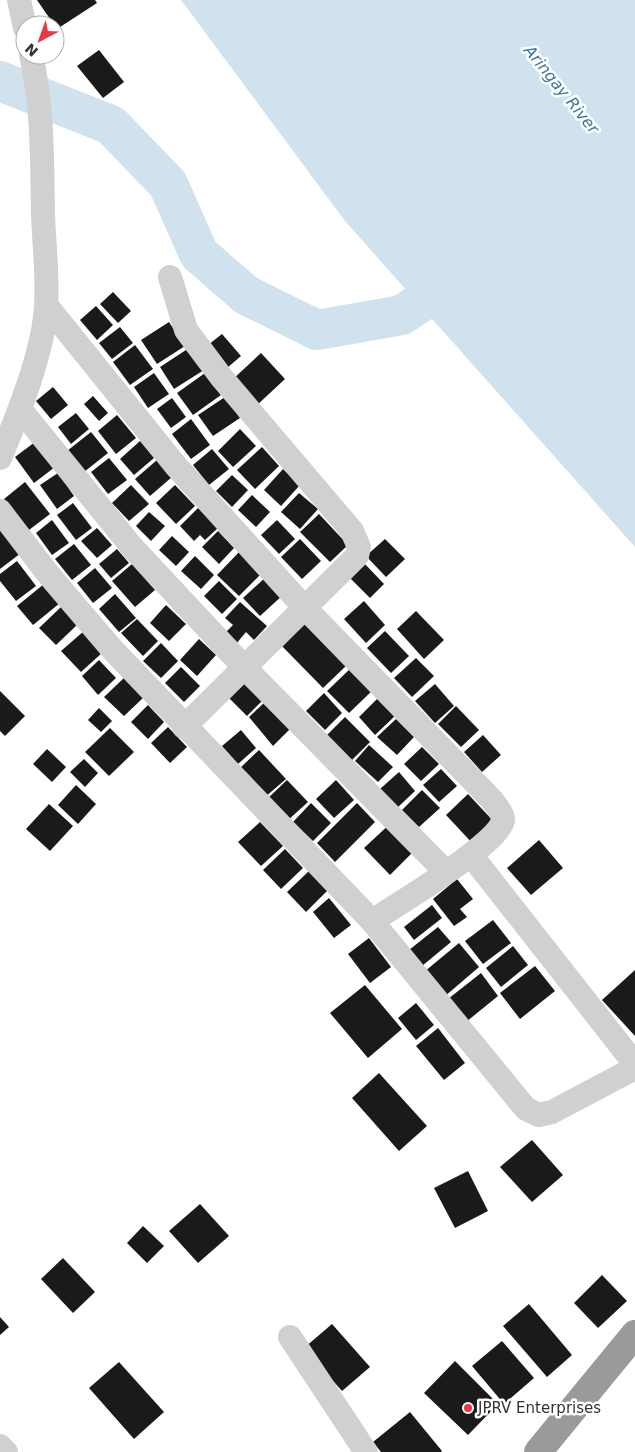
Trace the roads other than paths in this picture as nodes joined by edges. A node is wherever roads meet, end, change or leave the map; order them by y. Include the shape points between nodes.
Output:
1 (19, 0) edge
2 (22, 15) edge
3 (33, 65) edge
4 (170, 277) dead end
5 (46, 306) junction
6 (20, 409) junction
7 (0, 458) edge
8 (0, 511) edge
9 (304, 607) junction
10 (244, 667) junction
11 (184, 727) junction
12 (471, 855) junction
13 (446, 872) junction
14 (372, 921) junction
15 (635, 1064) edge
16 (635, 1068) edge
17 (635, 1334) edge
18 (290, 1337) dead end
19 (0, 1446) edge
20 (6, 1452) edge
21 (366, 1452) edge
22 (538, 1452) edge

1 - 2 street
3 - 5 street via 42,160
4 - 9 street via 186,330 358,541 357,556
5 - 6 street via 40,340
5 - 9 street via 176,466
6 - 7 street
6 - 10 street via 132,547
8 - 11 street via 111,648
9 - 10 street
9 - 12 street via 492,800 503,820 499,830
10 - 11 street
10 - 13 street
11 - 14 street
12 - 13 street
12 - 15 street
13 - 14 street
14 - 16 street via 517,1100 532,1113 552,1112
17 - 22 highway
18 - 21 street
19 - 20 street

